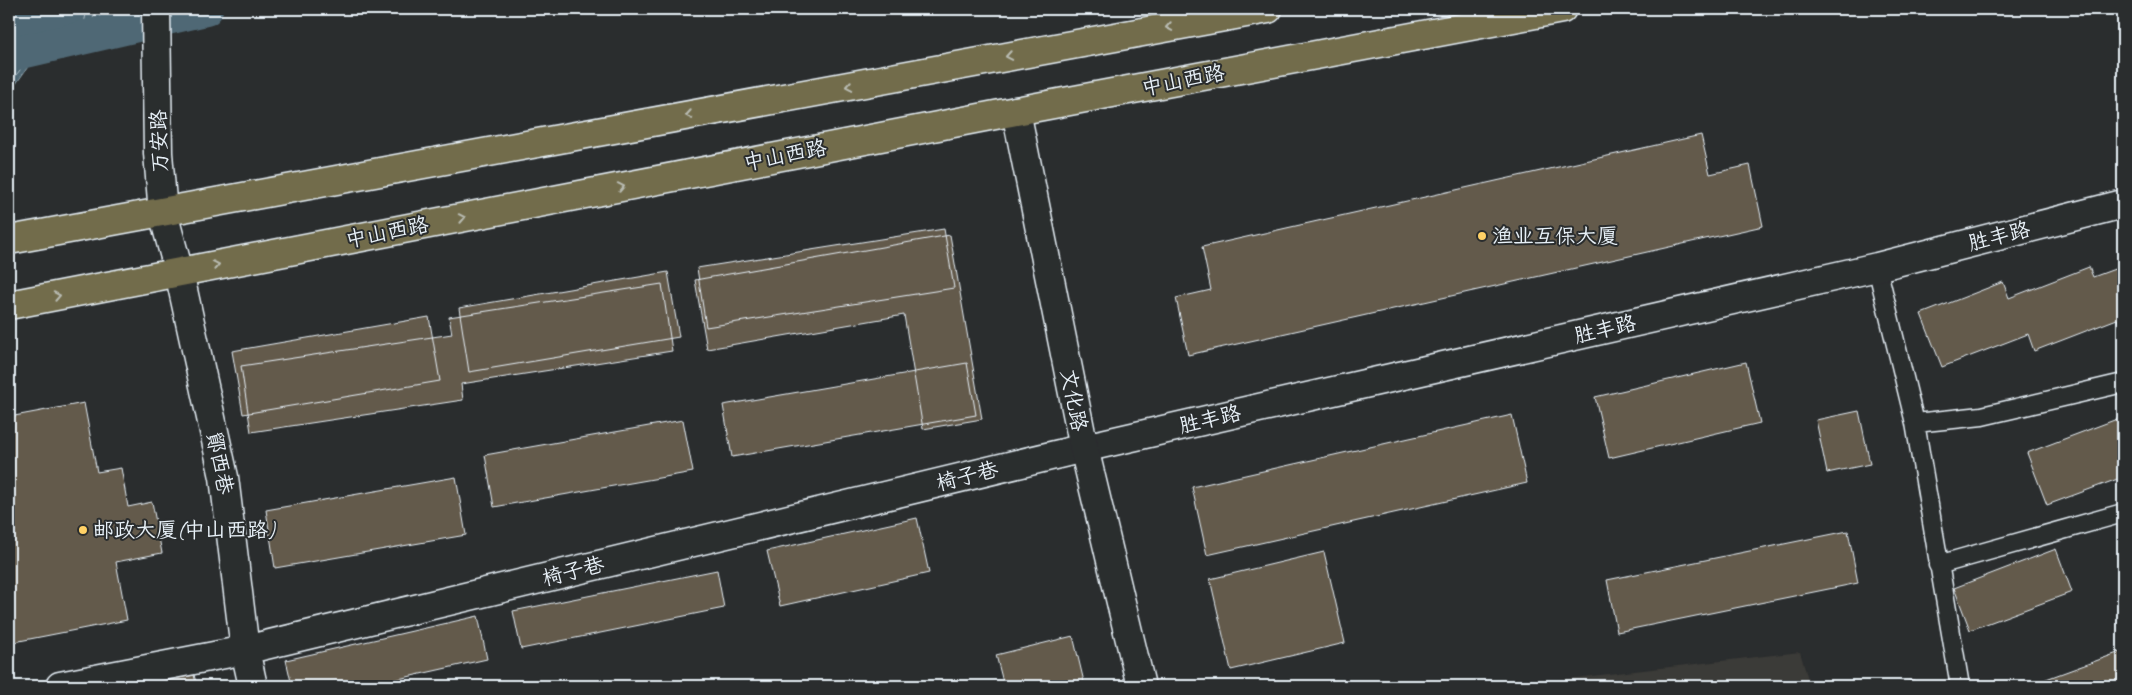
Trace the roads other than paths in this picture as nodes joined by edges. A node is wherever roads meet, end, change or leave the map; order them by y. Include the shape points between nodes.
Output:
1 (156, 9) edge
2 (1268, 9) edge
3 (1562, 9) edge
4 (1016, 111) junction
5 (2123, 204) edge
6 (163, 213) junction
7 (9, 240) edge
8 (1878, 268) junction
9 (179, 272) junction
10 (9, 305) edge
11 (2123, 383) edge
12 (1915, 423) junction
13 (1084, 448) junction
14 (2123, 513) edge
15 (1938, 564) junction
16 (245, 650) junction
17 (60, 686) edge
18 (253, 686) edge
19 (1141, 686) edge
20 (1960, 686) edge

1 - 6 street, 万安路 via 158,153
2 -> 6 main road
3 - 4 main road, 中山西路
9 -> 4 main road, 中山西路
4 - 13 street, 文化路
5 - 8 street, 胜丰路
6 - 7 main road
6 - 9 street, 万安路
8 - 12 lane
8 - 13 street, 胜丰路
10 -> 9 main road, 中山西路
9 - 16 street, 鄮西巷 via 224,477
11 - 12 lane via 1982,416
12 - 15 lane
13 - 16 street, 椅子巷
13 - 19 street, 文化路
14 - 15 lane
15 - 20 lane
16 - 17 street, 椅子巷
16 - 18 street, 鄮西巷

